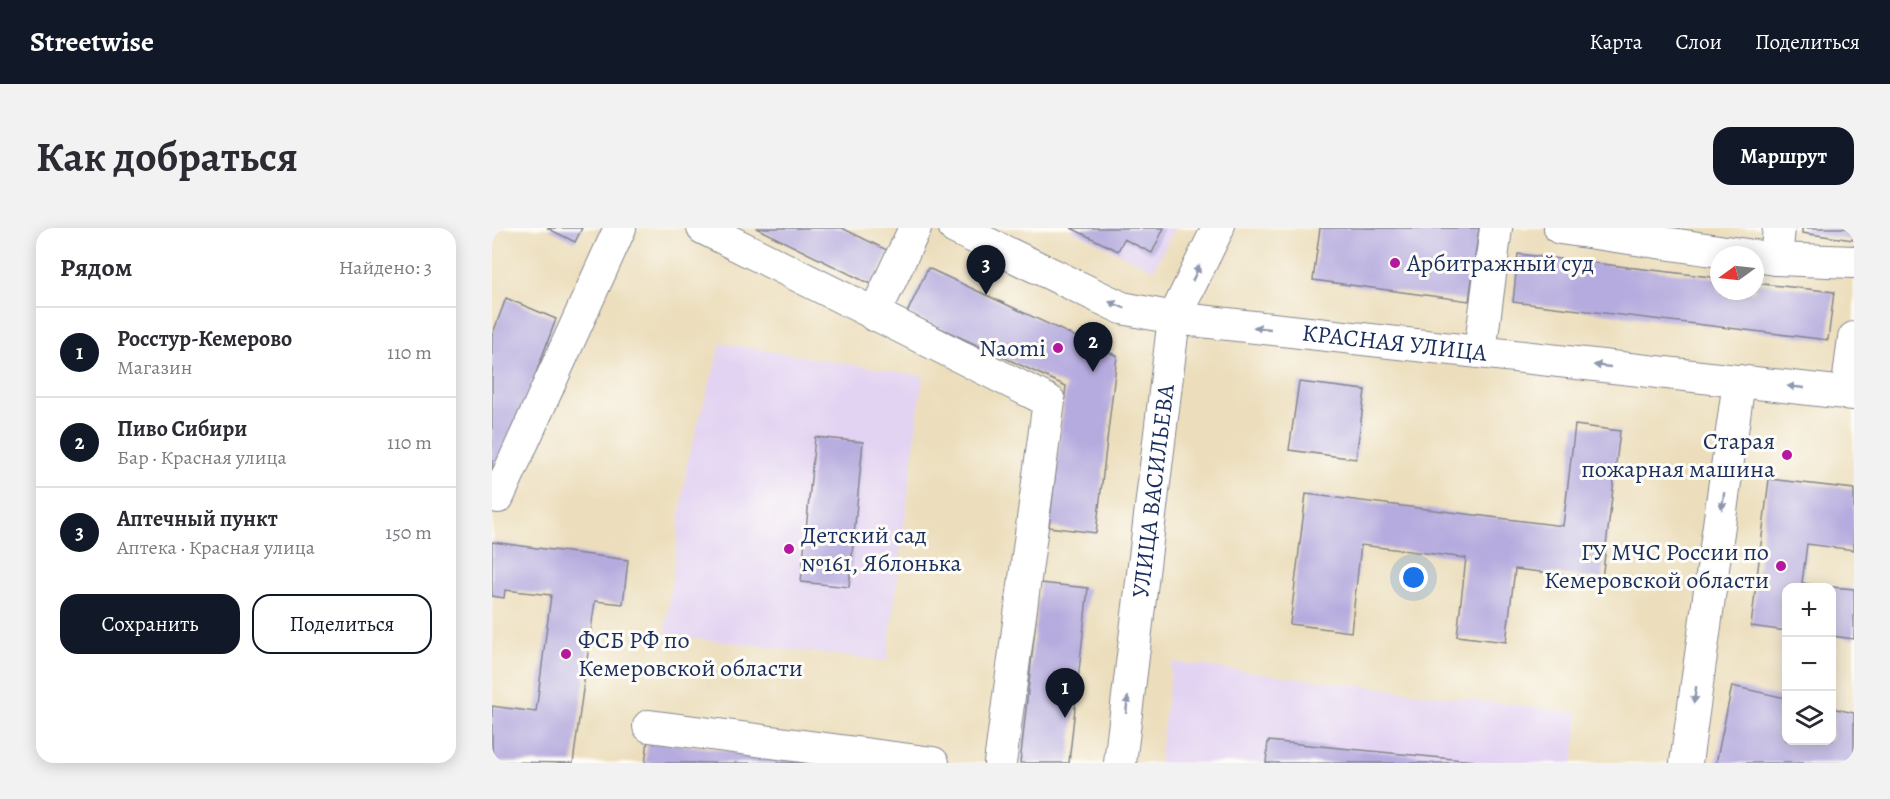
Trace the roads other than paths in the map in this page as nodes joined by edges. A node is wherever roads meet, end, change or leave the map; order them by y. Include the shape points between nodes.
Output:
1 (620, 228) edge
2 (703, 228) edge
3 (915, 228) edge
4 (955, 228) edge
5 (1218, 228) edge
6 (1496, 228) edge
7 (1560, 228) edge
8 (1779, 228) edge
9 (1710, 250) edge
10 (1764, 250) edge
11 (1764, 257) edge
12 (1854, 262) edge
13 (874, 315) junction
14 (1174, 318) junction
15 (1854, 338) edge
16 (1480, 352) junction
17 (1739, 381) junction
18 (1851, 394) edge
19 (498, 497) dead end
20 (649, 726) dead end
21 (879, 759) edge
22 (933, 763) edge
23 (1000, 763) edge
24 (1120, 763) edge
25 (1686, 763) edge

1 - 19 street
2 - 13 street
3 - 13 street
14 -> 4 street, КРАСНАЯ УЛИЦА via 1122,308
14 -> 5 street, УЛИЦА ВАСИЛЬЕВА
6 - 16 street
7 - 9 street
8 - 10 street
11 - 12 street
13 - 23 street via 1049,401
16 -> 14 street, КРАСНАЯ УЛИЦА
24 -> 14 street, УЛИЦА ВАСИЛЬЕВА
15 - 18 street
17 -> 16 street, КРАСНАЯ УЛИЦА
18 -> 17 street, КРАСНАЯ УЛИЦА
17 -> 25 street
20 - 21 street
21 - 22 street

